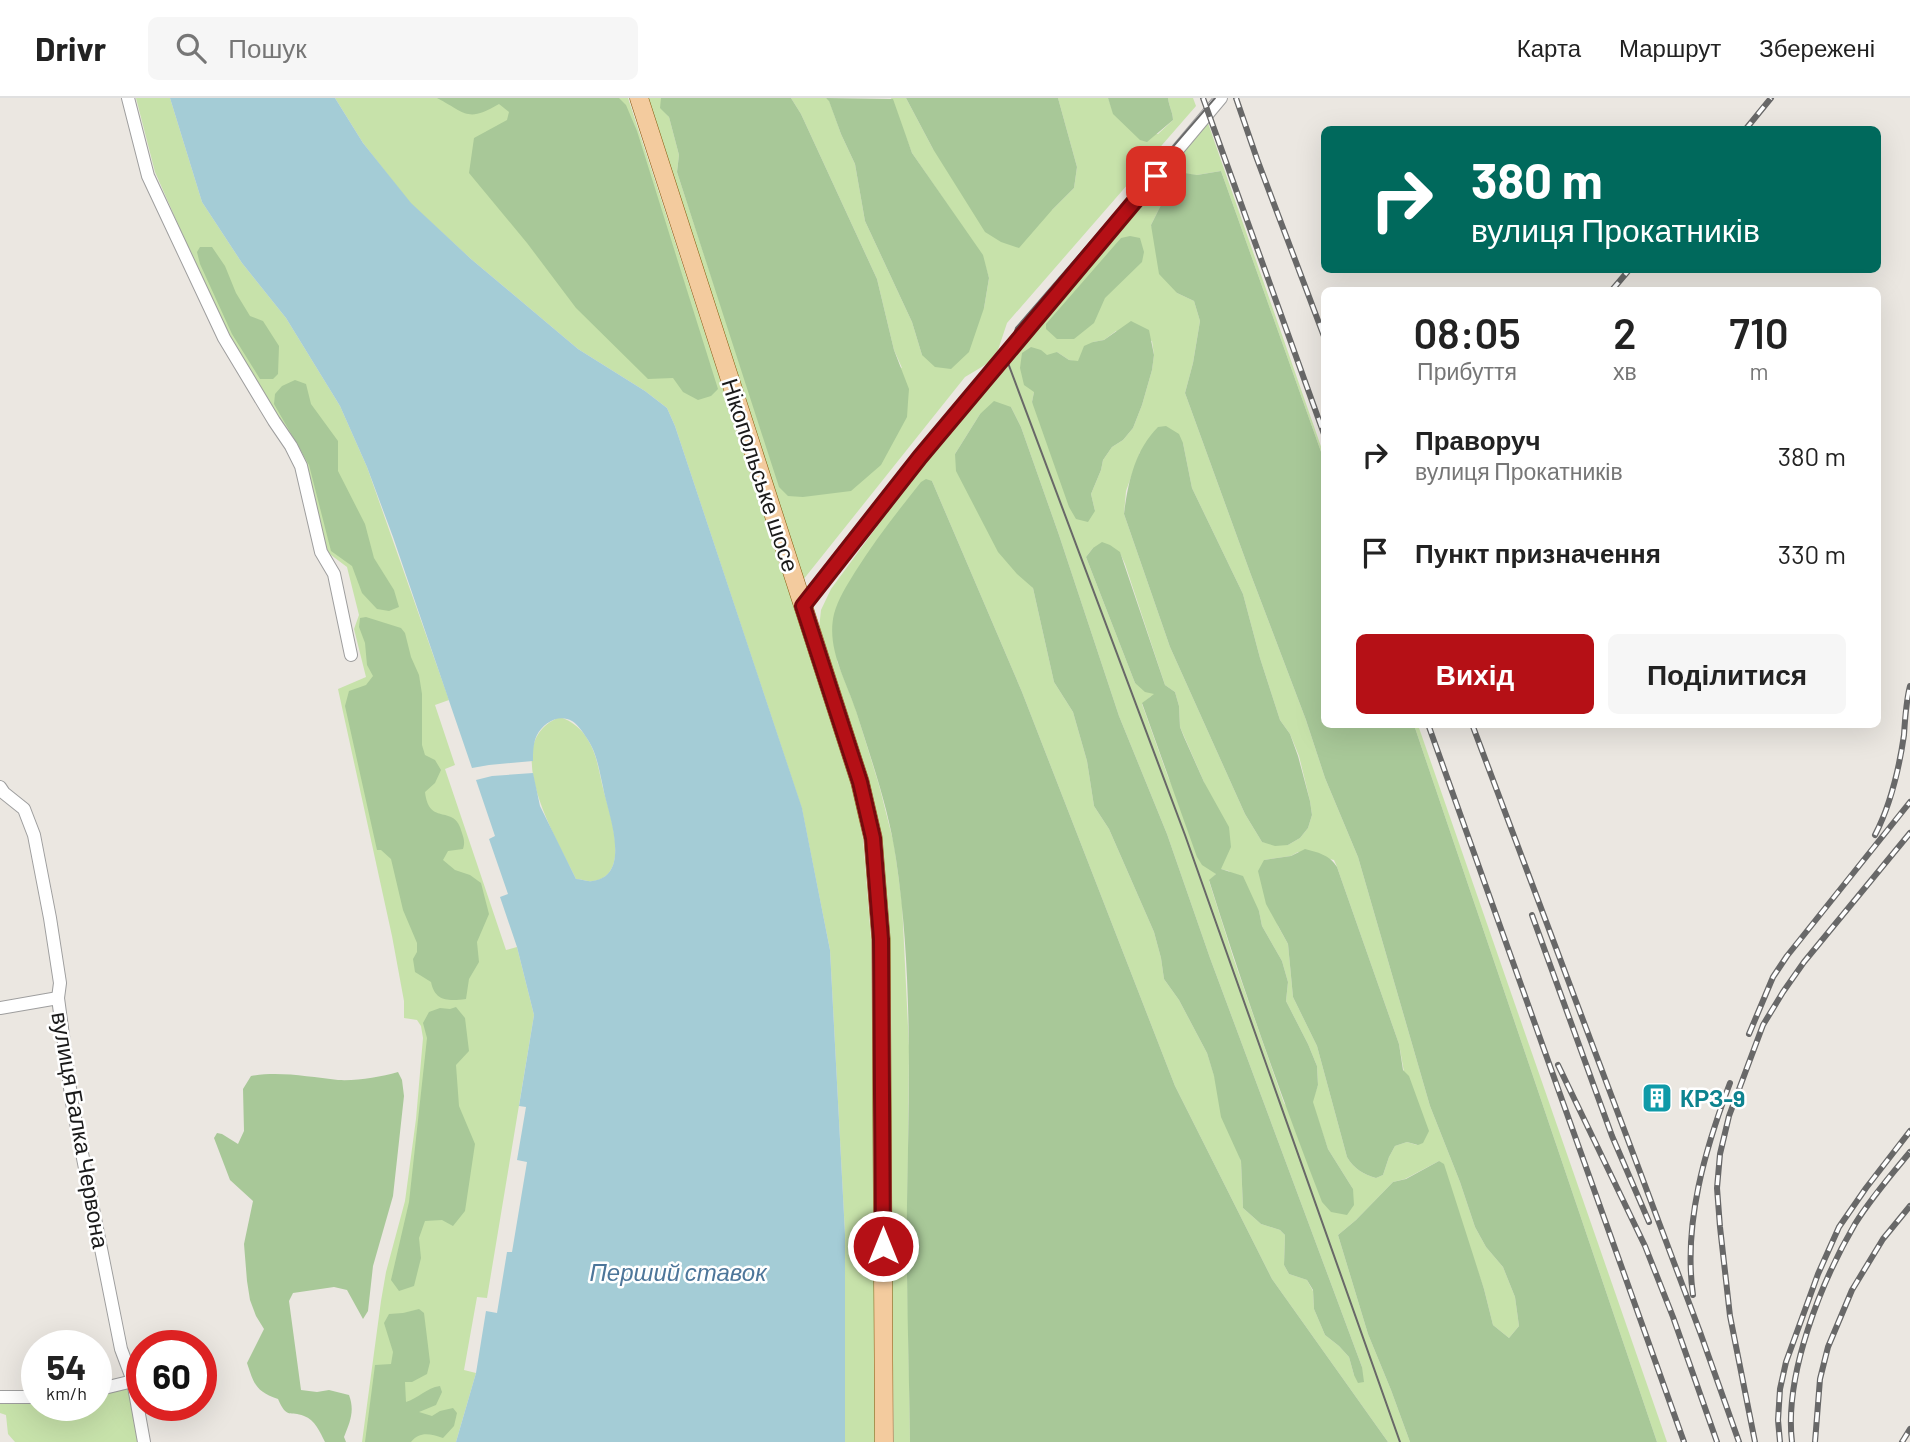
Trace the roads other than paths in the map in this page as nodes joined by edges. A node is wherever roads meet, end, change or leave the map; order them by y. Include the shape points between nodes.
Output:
1 (128, 98) edge
2 (639, 98) edge
3 (1221, 98) edge
4 (803, 606) junction
5 (351, 655) dead end
6 (0, 787) edge
7 (58, 998) junction
8 (0, 1008) edge
9 (126, 1364) edge
10 (0, 1397) edge
11 (21, 1397) edge
12 (140, 1421) edge
13 (144, 1442) edge
14 (884, 1442) edge

1 - 5 street via 148,176 224,338 301,466 321,552 334,574
2 - 4 main road, Нікопольське шосе
3 - 4 street via 920,457
4 - 14 main road, Нікопольське шосе via 860,782 873,838 881,939
6 - 7 street, вулиця Балка Червона via 24,809 34,835 60,983
7 - 8 street
7 - 9 street, вулиця Балка Червона via 72,1104
10 - 11 street
12 - 13 street, вулиця Балка Червона

